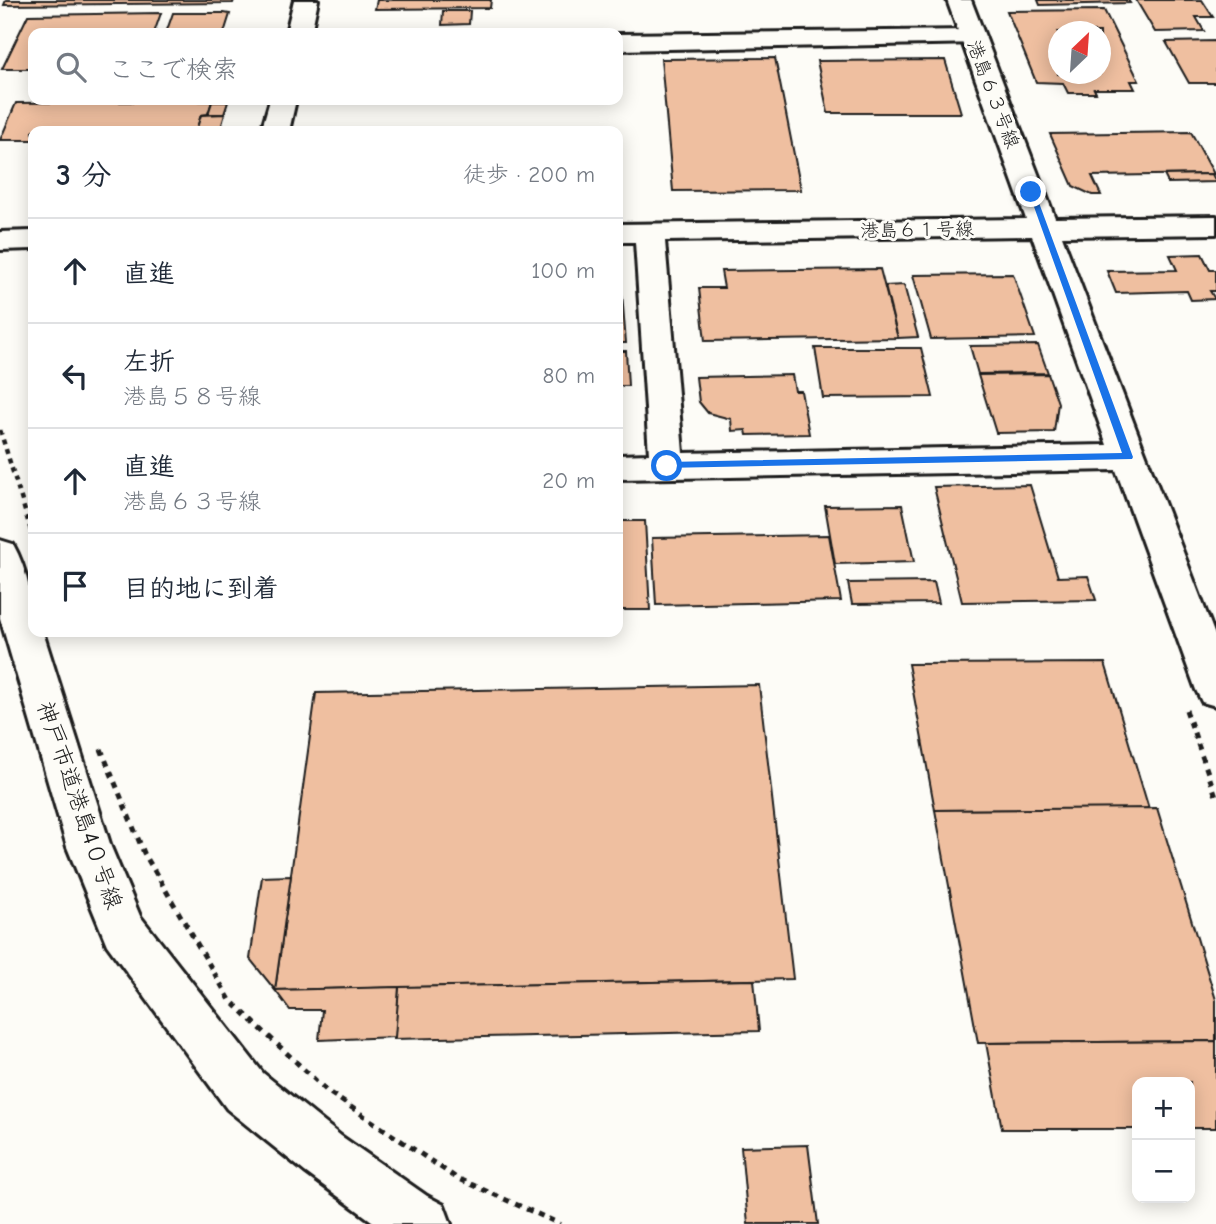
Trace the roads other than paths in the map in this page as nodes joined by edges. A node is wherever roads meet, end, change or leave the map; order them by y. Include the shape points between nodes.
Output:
1 (306, 0) edge
2 (959, 0) edge
3 (300, 28) edge
4 (973, 38) junction
5 (623, 42) edge
6 (282, 105) edge
7 (276, 126) edge
8 (1216, 225) edge
9 (1045, 227) junction
10 (634, 233) edge
11 (28, 240) edge
12 (0, 241) edge
13 (1128, 457) junction
14 (667, 466) junction
15 (623, 467) edge
16 (0, 554) edge
17 (1216, 690) edge
18 (425, 1224) edge

1 - 3 street
2 - 4 street, 港島６３号線
4 - 5 street
4 - 9 street, 港島６３号線
6 - 7 street
8 - 9 street, 港島６１号線
9 - 10 street, 港島６１号線
9 - 13 street, 港島６３号線
10 - 14 street
11 - 12 street
13 - 14 street
13 - 17 street, 港島６３号線
14 - 15 street
16 - 18 street, 神戸市道港島4０号線 via 89,847 123,930 245,1091 323,1154

